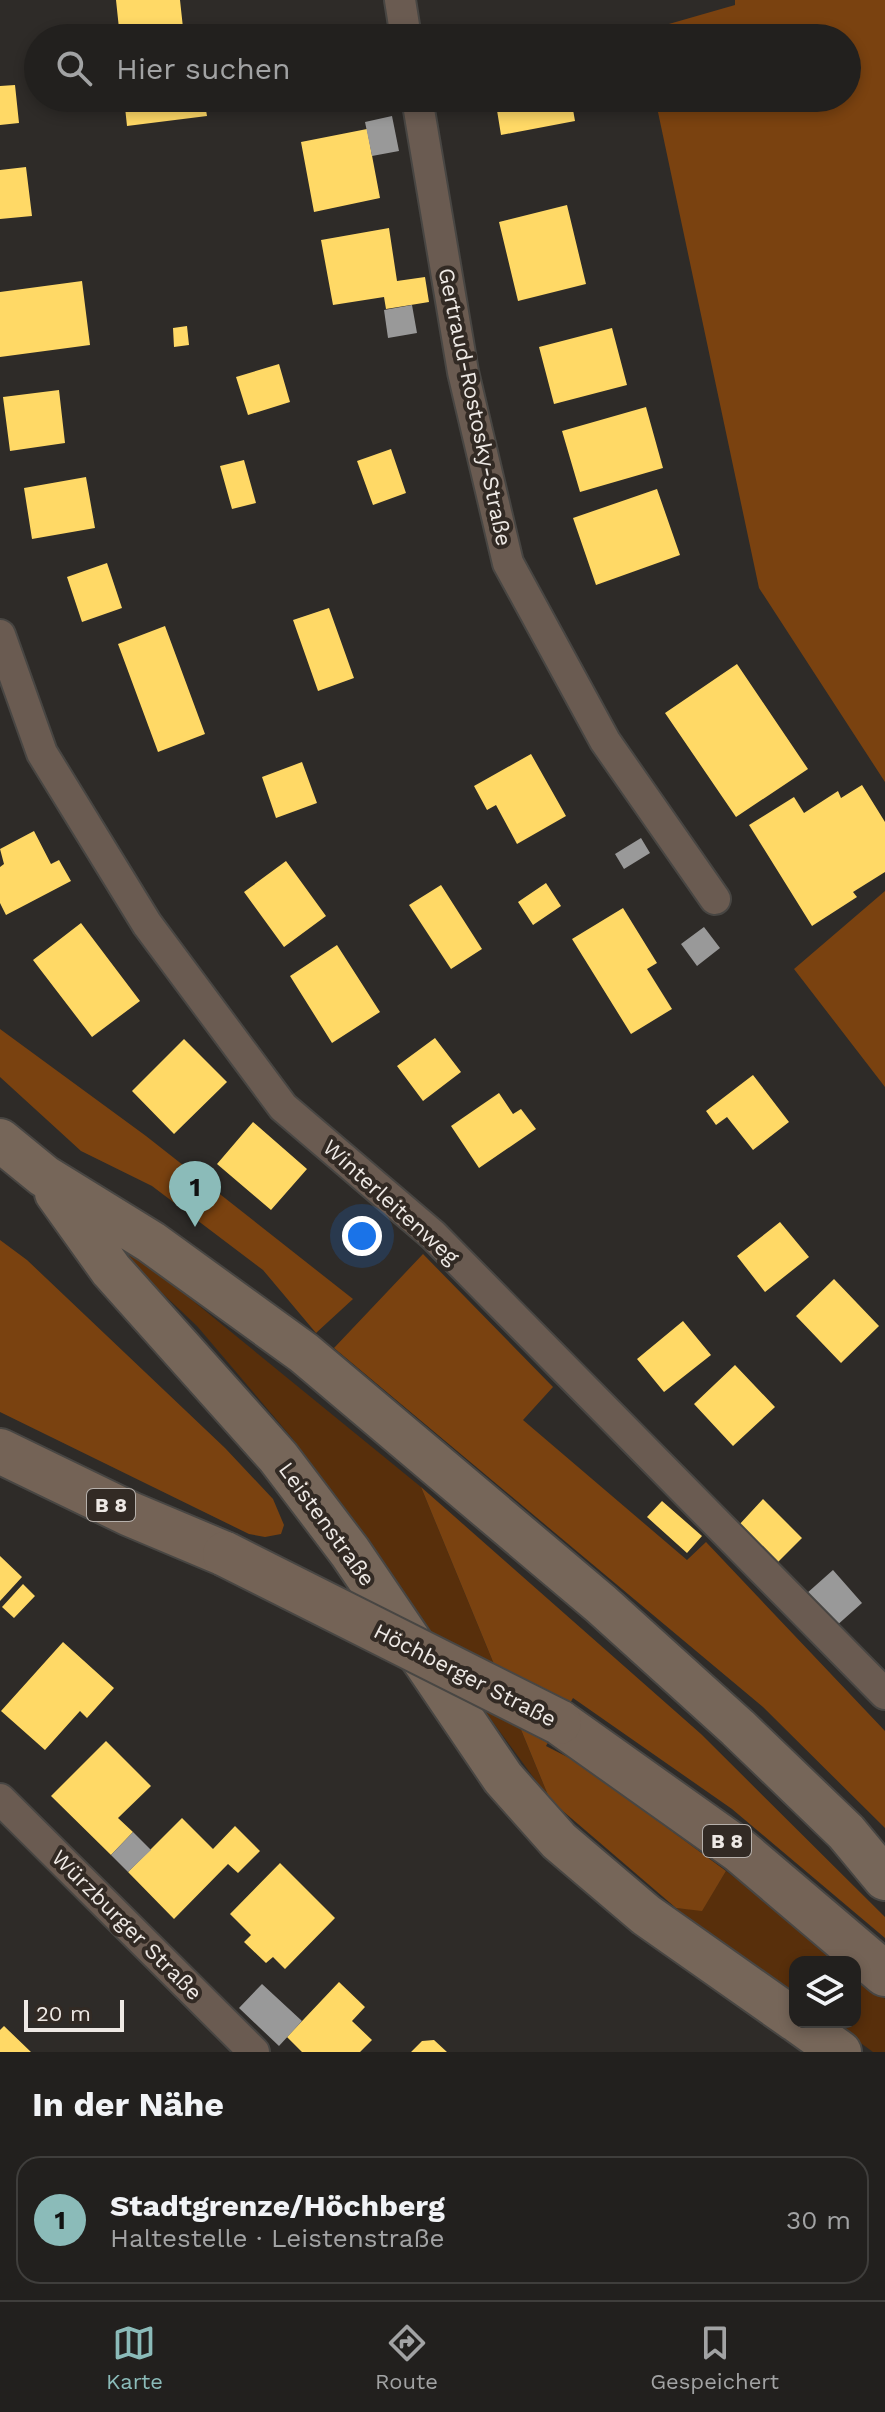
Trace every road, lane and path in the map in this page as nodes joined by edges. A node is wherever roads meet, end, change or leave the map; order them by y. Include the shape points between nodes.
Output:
1 (400, 0) edge
2 (404, 24) edge
3 (419, 112) edge
4 (0, 635) edge
5 (715, 899) dead end
6 (0, 1140) edge
7 (44, 1176) junction
8 (0, 1451) edge
9 (885, 1694) edge
10 (0, 1799) edge
11 (885, 1879) edge
12 (885, 1974) edge
13 (789, 2015) edge
14 (807, 2028) edge
15 (254, 2052) edge
16 (840, 2052) edge

1 - 2 street
3 - 5 street, Gertraud-Rostosky-Straße via 463,372 508,563 605,741
4 - 9 street, Winterleitenweg via 42,753 147,924 283,1107 433,1235
6 - 7 main road, Leistenstraße
7 - 11 main road, Leistenstraße via 151,1242 316,1363 727,1717 846,1832
7 - 13 main road, Leistenstraße via 111,1270 278,1457 512,1788 559,1841 646,1915
8 - 12 main road, Höchberger Straße / B 8, bridge via 225,1554 559,1722 739,1850
10 - 15 street, Würzburger Straße
14 - 16 main road, Leistenstraße

